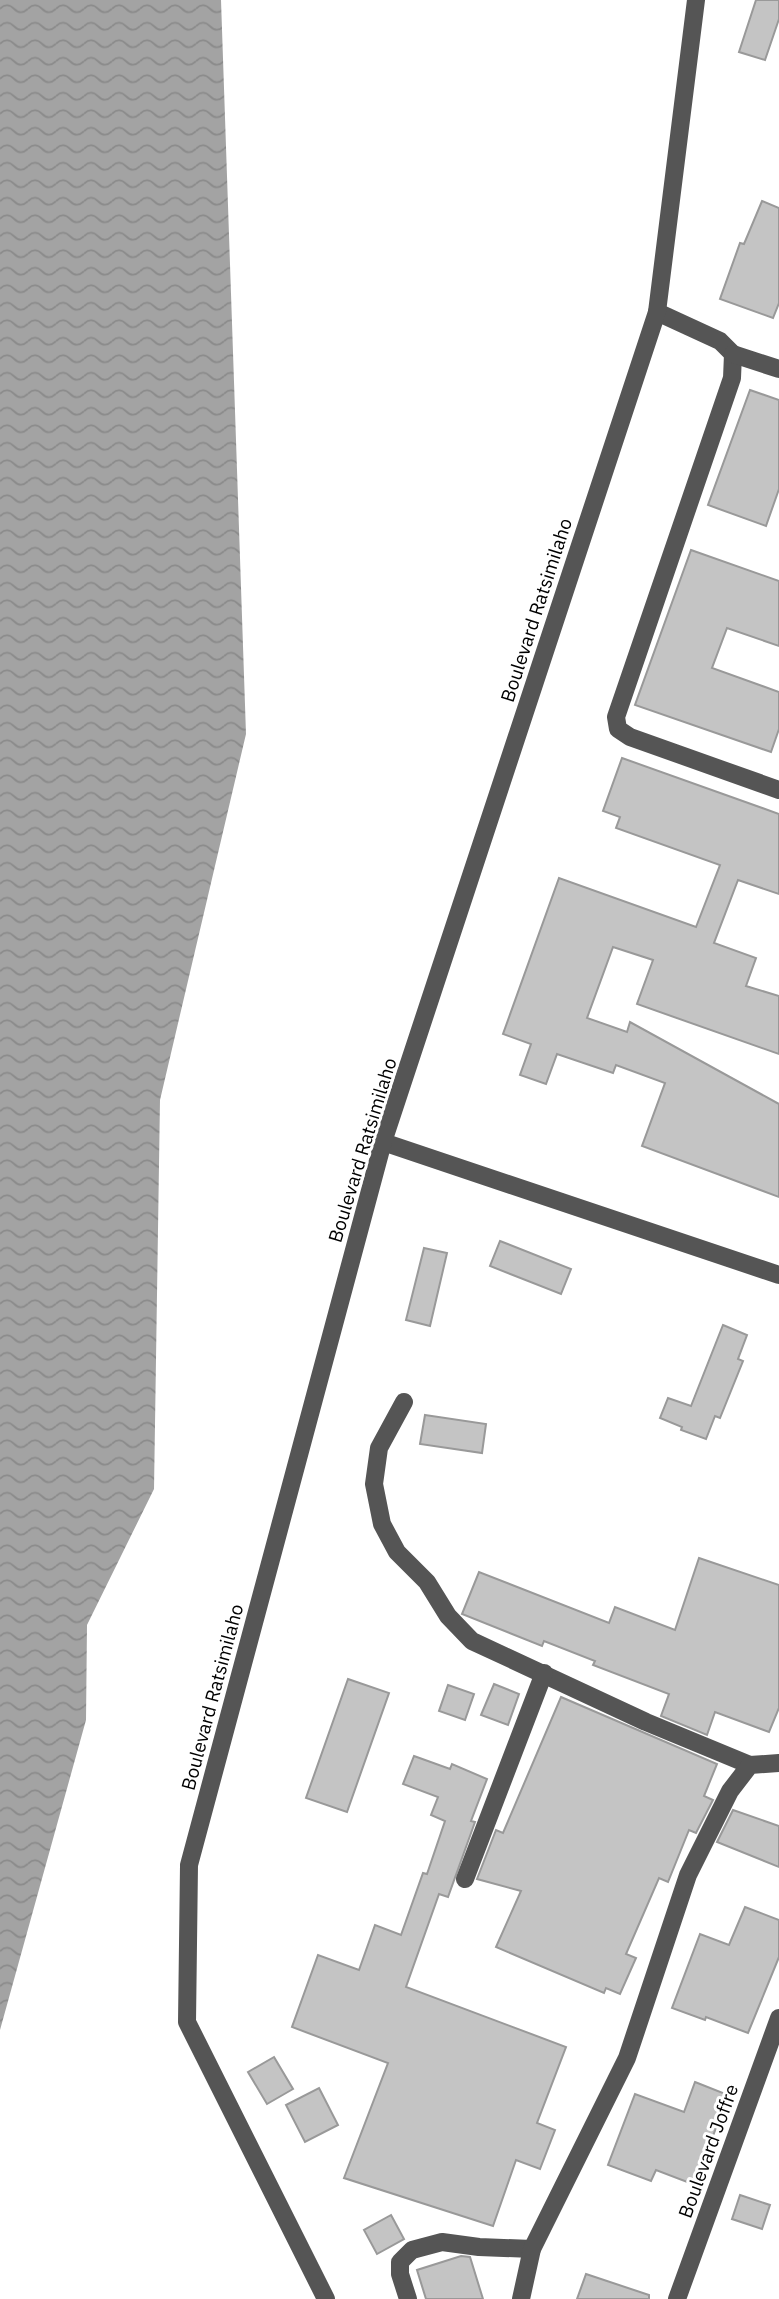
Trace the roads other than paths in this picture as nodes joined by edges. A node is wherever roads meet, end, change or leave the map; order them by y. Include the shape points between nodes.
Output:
1 (696, 0) edge
2 (657, 312) junction
3 (733, 354) junction
4 (779, 369) edge
5 (779, 790) edge
6 (383, 1142) junction
7 (779, 1275) edge
8 (404, 1402) dead end
9 (544, 1673) junction
10 (779, 1763) edge
11 (750, 1765) junction
12 (465, 1879) dead end
13 (779, 2018) edge
14 (532, 2249) junction
15 (326, 2299) edge
16 (408, 2299) edge
17 (521, 2299) edge
18 (677, 2299) edge

1 - 2 street, Boulevard Ratsimilaho
2 - 3 street via 720,341
2 - 6 street, Boulevard Ratsimilaho
3 - 4 street
3 - 5 street via 732,379 617,717 618,729
6 - 7 street
6 - 15 street, Boulevard Ratsimilaho via 189,1865 187,2022
8 - 9 street via 379,1448 374,1484 382,1524 397,1552 472,1641
9 - 11 street
9 - 12 street
10 - 11 street
11 - 14 street via 730,1791 688,1875 627,2058
13 - 18 street, Boulevard Joffre
14 - 16 street via 442,2242 412,2250 400,2262
14 - 17 street

